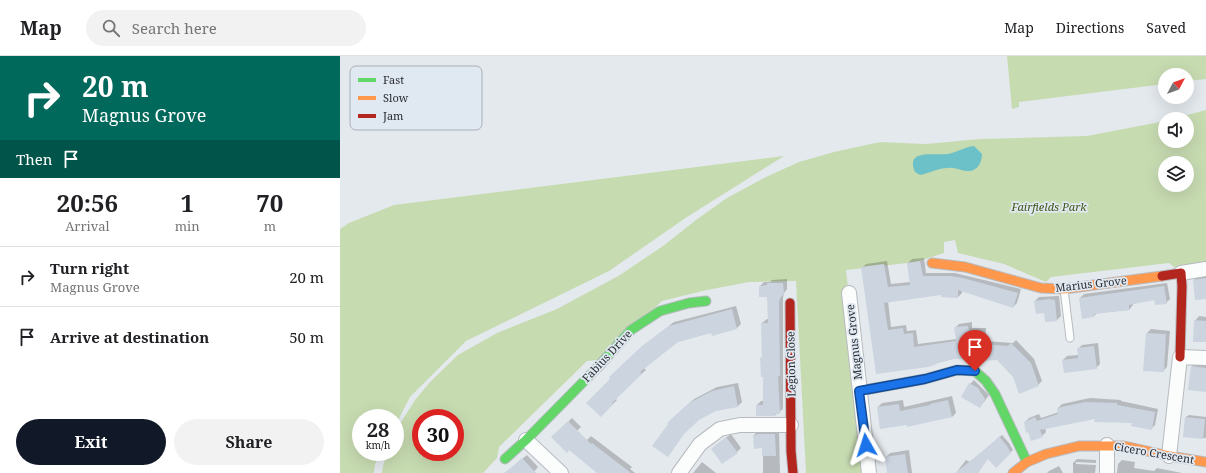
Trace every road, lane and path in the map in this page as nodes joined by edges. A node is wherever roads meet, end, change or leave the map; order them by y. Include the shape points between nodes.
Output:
1 (932, 264) dead end
2 (1206, 269) edge
3 (1181, 273) junction
4 (1064, 289) junction
5 (849, 293) dead end
6 (706, 301) dead end
7 (790, 303) dead end
8 (1070, 338) dead end
9 (1180, 356) junction
10 (1206, 358) edge
11 (859, 391) junction
12 (791, 425) junction
13 (526, 440) junction
14 (1107, 445) junction
15 (1169, 456) junction
16 (505, 459) dead end
17 (1028, 462) junction
18 (1206, 462) edge
19 (561, 473) edge
20 (679, 473) edge
21 (793, 473) edge
22 (869, 473) edge
23 (1013, 473) edge
24 (1107, 473) edge

1 - 4 street, Marius Grove via 965,267 1040,288
2 - 3 street, Marius Grove
3 - 4 street, Marius Grove
3 - 9 street
4 - 8 lane
5 - 11 street, Magnus Grove
6 - 13 street, Fabius Drive via 660,311 630,330 598,367
7 - 12 street, Legion Close
9 - 10 street
9 - 15 street
11 - 17 street, Magnus Grove via 925,379 957,370 975,371 995,394
11 - 22 street, Magnus Grove
12 - 20 street via 720,429 700,444
12 - 21 street, Legion Close
13 - 16 street, Fabius Drive
13 - 19 street
14 - 15 street, Cicero Crescent
14 - 17 street, Cicero Crescent via 1079,446 1046,454
14 - 24 street
15 - 18 street, Cicero Crescent
17 - 23 street, Cicero Crescent

